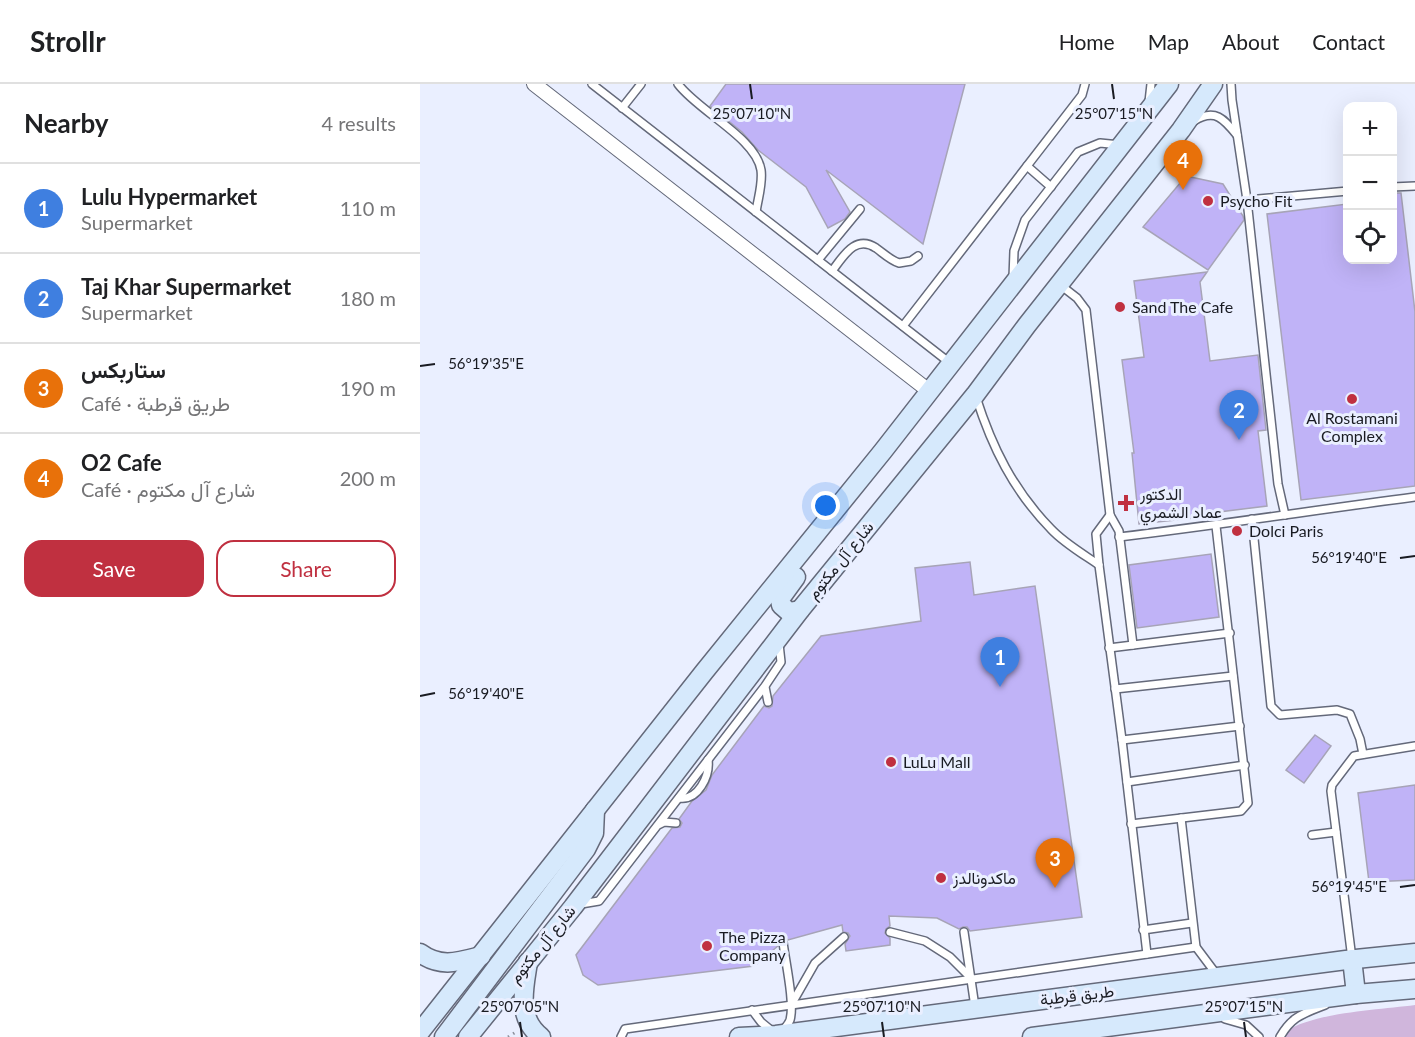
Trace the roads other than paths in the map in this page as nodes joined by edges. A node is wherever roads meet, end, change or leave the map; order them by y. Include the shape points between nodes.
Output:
1 (534, 84) edge
2 (592, 84) edge
3 (641, 84) edge
4 (678, 84) edge
5 (1085, 84) edge
6 (1150, 84) edge
7 (1169, 84) edge
8 (1213, 84) edge
9 (1231, 84) edge
10 (622, 108) junction
11 (1147, 113) junction
12 (1181, 130) junction
13 (1239, 136) junction
14 (1122, 145) junction
15 (1027, 166) junction
16 (1415, 186) edge
17 (1051, 187) junction
18 (1397, 187) edge
19 (1343, 191) edge
20 (1247, 200) junction
21 (860, 209) dead end
22 (756, 212) junction
23 (918, 256) dead end
24 (818, 260) junction
25 (832, 271) junction
26 (1013, 284) junction
27 (1059, 284) junction
28 (903, 326) junction
29 (951, 363) junction
30 (928, 391) junction
31 (975, 395) junction
32 (883, 451) junction
33 (1415, 497) edge
34 (1110, 515) junction
35 (1285, 515) junction
36 (1252, 519) junction
37 (1216, 526) junction
38 (1119, 537) junction
39 (1099, 565) junction
40 (800, 610) junction
41 (1230, 633) junction
42 (778, 639) junction
43 (1133, 645) junction
44 (1109, 648) junction
45 (1233, 676) junction
46 (765, 686) junction
47 (1115, 689) junction
48 (768, 702) dead end
49 (1240, 726) junction
50 (1122, 740) junction
51 (1415, 746) edge
52 (1363, 754) junction
53 (1245, 765) junction
54 (1126, 782) junction
55 (595, 810) junction
56 (1180, 818) junction
57 (676, 823) dead end
58 (1131, 824) junction
59 (657, 825) junction
60 (1336, 832) junction
61 (1312, 836) dead end
62 (573, 907) junction
63 (1192, 923) junction
64 (1143, 930) junction
65 (890, 932) dead end
66 (964, 932) dead end
67 (844, 937) dead end
68 (783, 942) dead end
69 (1196, 947) junction
70 (1415, 952) edge
71 (420, 953) edge
72 (1146, 954) junction
73 (481, 956) junction
74 (1352, 959) junction
75 (528, 962) junction
76 (1218, 977) junction
77 (972, 979) junction
78 (1415, 989) edge
79 (1353, 995) junction
80 (791, 1005) junction
81 (976, 1008) junction
82 (752, 1010) junction
83 (1184, 1017) junction
84 (420, 1032) edge
85 (1081, 1034) edge
86 (776, 1035) junction
87 (444, 1037) edge
88 (468, 1037) edge
89 (541, 1037) edge
90 (621, 1037) edge
91 (740, 1037) edge
92 (1032, 1037) edge
93 (1259, 1037) edge
94 (1280, 1037) edge

1 - 30 street
2 - 10 lane
3 - 10 lane
4 - 22 lane via 754,152 761,170
5 - 15 lane via 1082,95
6 - 11 lane
7 - 11 main road
8 - 12 main road, شارع آل مكتوم
9 - 13 lane
10 - 22 lane
11 - 14 main road
12 - 13 lane via 1201,117 1215,115
12 - 27 main road, شارع آل مكتوم
13 - 20 lane
14 - 17 lane via 1100,143 1078,152
14 - 26 main road
15 - 17 lane
15 - 28 lane
16 - 18 lane
17 - 26 lane via 1018,235
19 - 20 lane
20 - 35 lane via 1278,484
21 - 24 lane
22 - 24 lane
23 - 25 lane via 899,263 862,243 851,247
24 - 25 lane
25 - 28 lane
26 - 29 main road
27 - 31 main road, شارع آل مكتوم
27 - 34 lane via 1086,310
28 - 29 lane
29 - 30 main road
30 - 32 main road
31 - 39 lane via 988,435 1010,478 1052,530
31 - 40 main road, شارع آل مكتوم
32 - 40 main road via 856,503 782,594 784,610
32 - 55 main road
33 - 35 lane
34 - 38 lane
34 - 39 lane via 1096,534
35 - 36 lane
36 - 37 lane
36 - 52 lane via 1270,706 1280,715 1337,710 1350,714
37 - 38 lane
37 - 41 lane
38 - 43 lane
39 - 44 lane
40 - 42 main road, شارع آل مكتوم
41 - 43 lane
41 - 45 lane
42 - 46 lane via 781,662
42 - 62 main road, شارع آل مكتوم
43 - 44 lane
44 - 47 lane
45 - 47 lane
45 - 49 lane
46 - 48 lane
46 - 59 lane
47 - 50 lane
49 - 50 lane
49 - 53 lane
50 - 54 lane
51 - 52 lane
52 - 60 lane via 1348,761 1332,785
53 - 54 lane
53 - 56 lane via 1246,808
54 - 58 lane
55 - 73 main road
55 - 87 main road via 594,833 586,849
56 - 58 lane
56 - 63 lane
57 - 59 lane
58 - 64 lane
59 - 62 lane via 599,901
60 - 61 lane
60 - 74 lane
62 - 75 main road, شارع آل مكتوم
63 - 64 lane
63 - 69 lane
64 - 72 lane
65 - 77 lane via 925,940
66 - 77 lane
67 - 80 lane via 815,963
68 - 80 lane
69 - 72 lane
69 - 76 lane
70 - 74 main road, طريق قرطبة
71 - 73 main road via 450,963
72 - 77 lane
73 - 84 main road
74 - 76 main road, طريق قرطبة
74 - 79 main road
75 - 88 main road, شارع آل مكتوم
75 - 89 main road via 523,1005 529,1024
76 - 81 main road, طريق قرطبة
77 - 80 lane
77 - 81 lane
78 - 79 main road
79 - 83 main road
79 - 94 lane via 1297,1016
80 - 82 lane
80 - 86 lane via 790,1018
81 - 86 main road, طريق قرطبة
82 - 86 lane
82 - 90 lane via 626,1029
83 - 85 main road
83 - 93 lane via 1231,1019 1246,1025
85 - 92 main road
86 - 91 main road, طريق قرطبة

